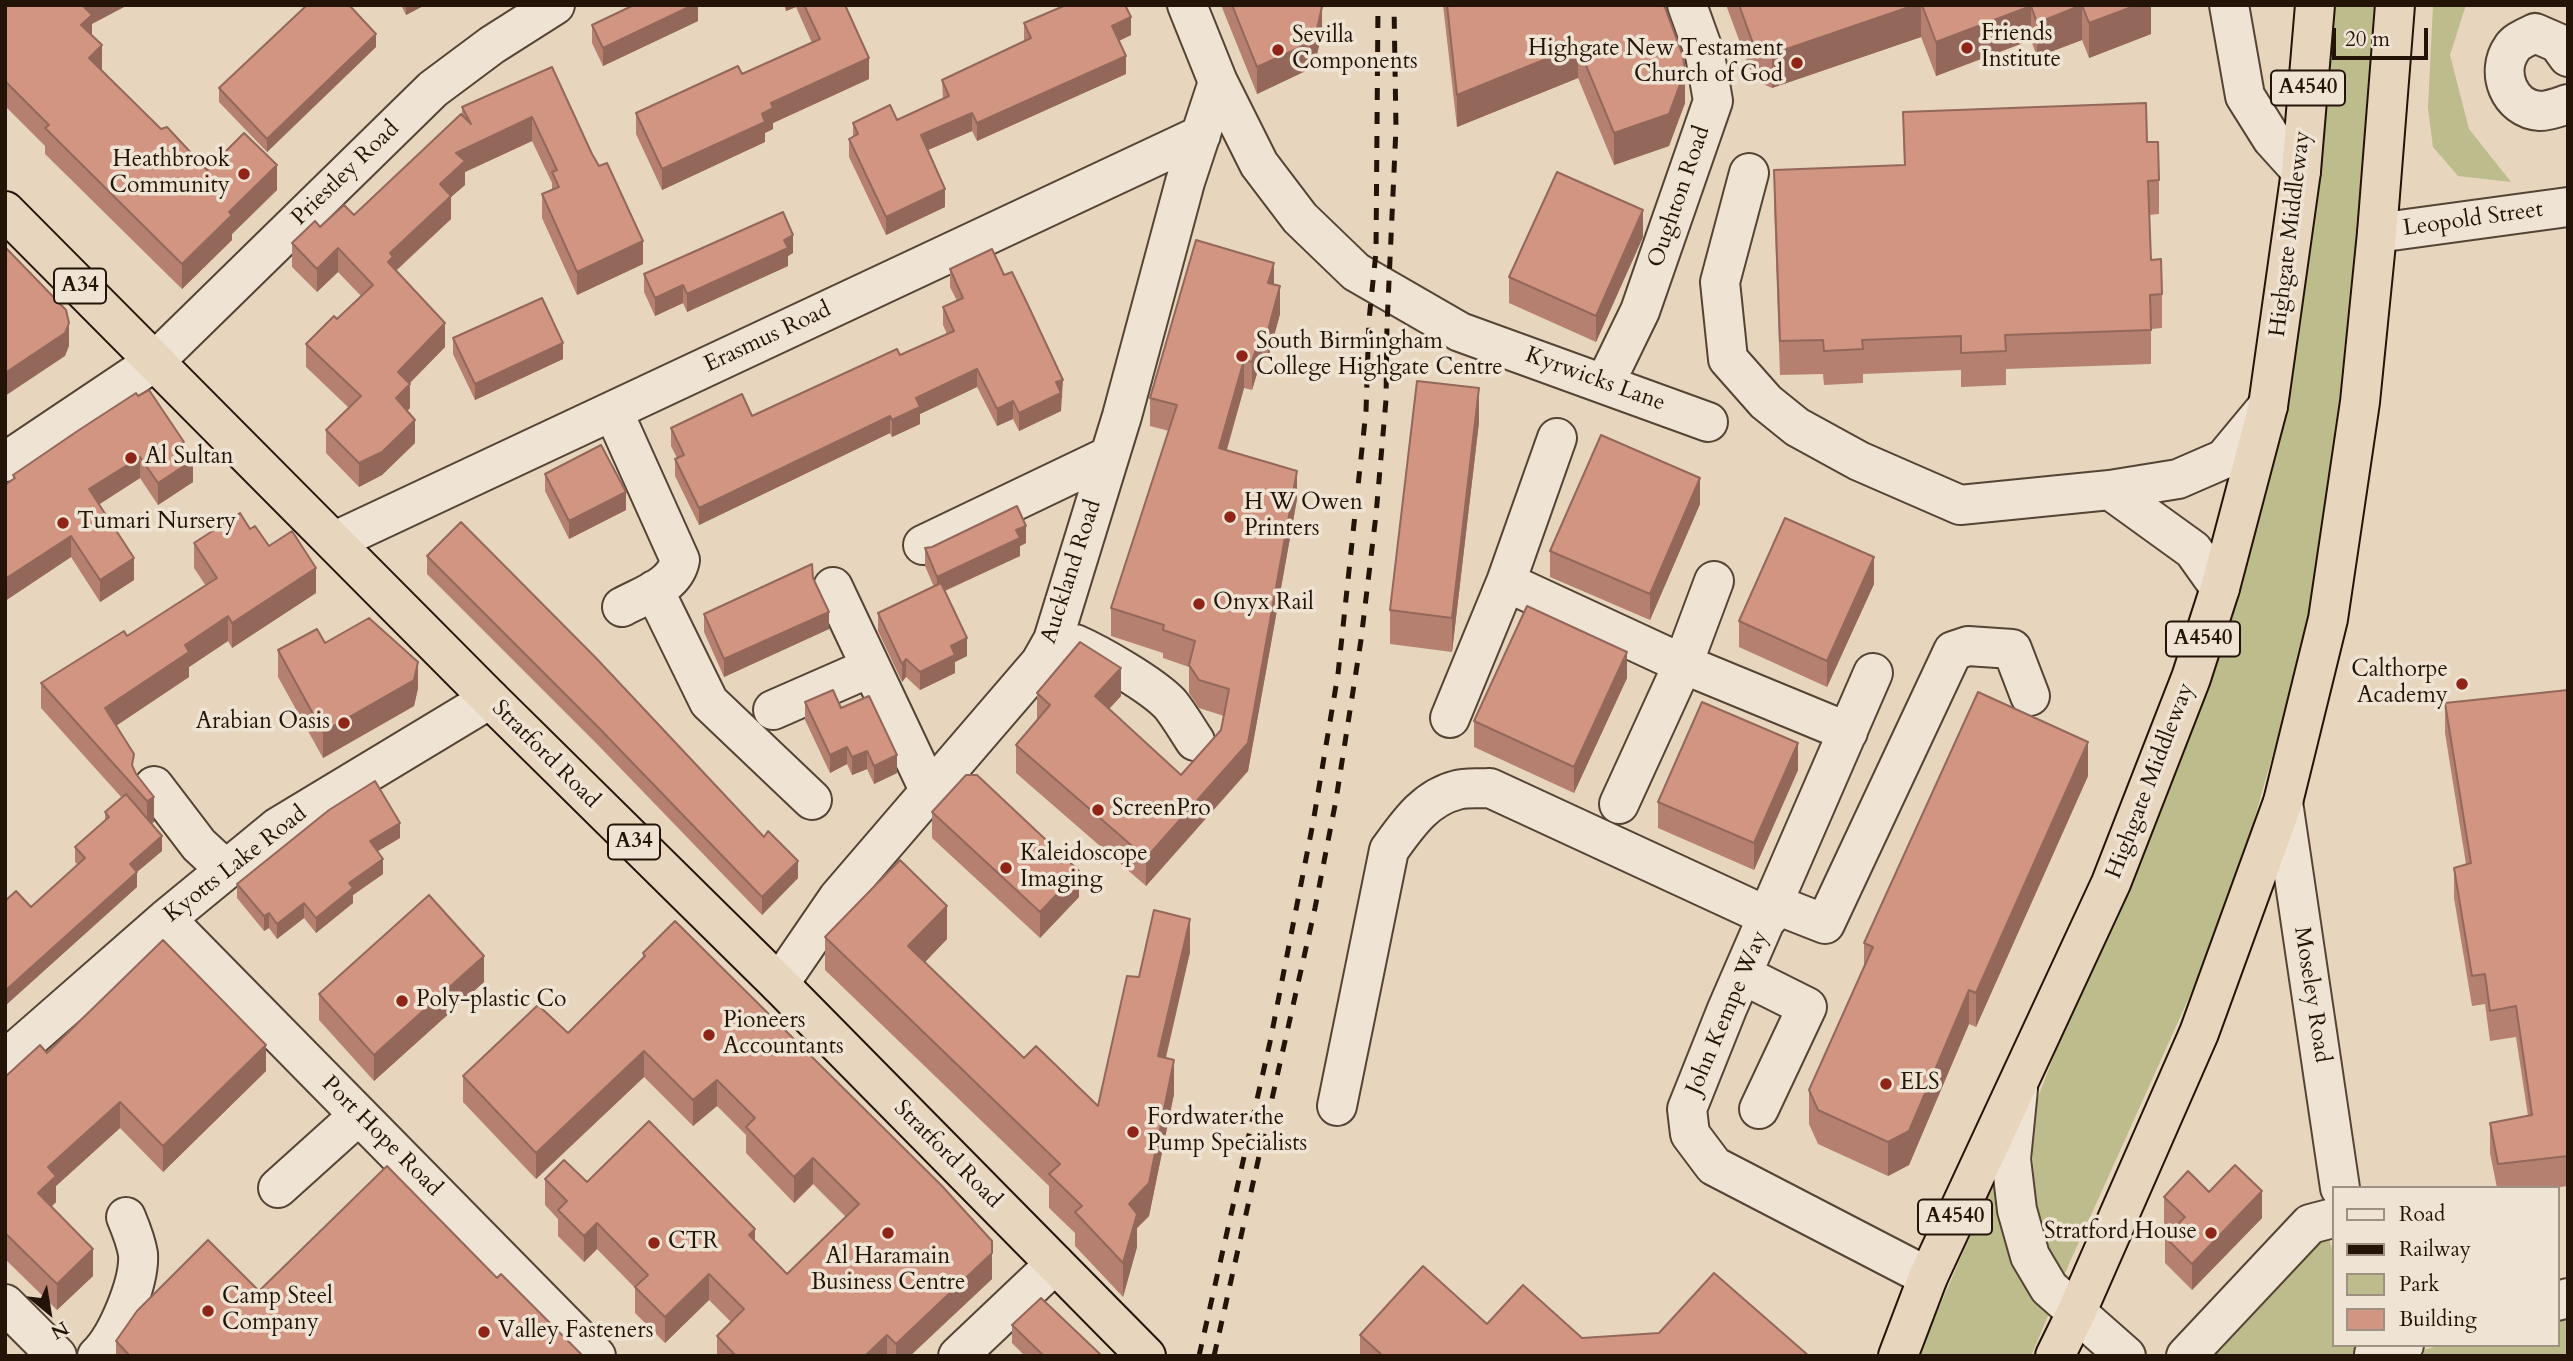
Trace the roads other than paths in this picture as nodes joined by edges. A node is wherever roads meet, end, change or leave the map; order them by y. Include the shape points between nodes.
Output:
1 (555, 5) edge
2 (1187, 5) edge
3 (1687, 5) edge
4 (2229, 5) edge
5 (2315, 5) edge
6 (2395, 5) edge
7 (2568, 57) edge
8 (1218, 82) junction
9 (2568, 104) edge
10 (1200, 135) junction
11 (2301, 171) junction
12 (1749, 173) dead end
13 (2568, 207) edge
14 (5, 211) edge
15 (2377, 233) junction
16 (154, 362) junction
17 (1605, 383) junction
18 (2268, 406) junction
19 (612, 411) junction
20 (1708, 422) dead end
21 (1557, 438) dead end
22 (1109, 456) junction
23 (5, 462) edge
24 (2110, 490) junction
25 (335, 541) junction
26 (923, 545) dead end
27 (1714, 581) dead end
28 (1506, 582) junction
29 (833, 587) dead end
30 (2220, 588) junction
31 (1054, 635) junction
32 (1683, 664) junction
33 (869, 668) junction
34 (2030, 696) dead end
35 (489, 699) junction
36 (1861, 701) junction
37 (773, 710) dead end
38 (1450, 718) dead end
39 (1919, 723) junction
40 (1195, 741) dead end
41 (154, 786) dead end
42 (929, 790) junction
43 (812, 800) dead end
44 (2283, 802) junction
45 (1619, 804) dead end
46 (225, 869) junction
47 (1772, 910) junction
48 (166, 919) junction
49 (1743, 975) junction
50 (779, 984) junction
51 (5, 1060) edge
52 (2019, 1082) junction
53 (1337, 1106) dead end
54 (1759, 1109) dead end
55 (359, 1115) junction
56 (2340, 1186) edge
57 (278, 1188) dead end
58 (126, 1217) dead end
59 (2332, 1218) edge
60 (1055, 1264) junction
61 (1928, 1277) junction
62 (5, 1304) edge
63 (2077, 1311) junction
64 (57, 1356) edge
65 (97, 1356) edge
66 (596, 1356) edge
67 (958, 1356) edge
68 (1146, 1356) edge
69 (1898, 1356) edge
70 (2055, 1356) edge
71 (2126, 1356) edge
72 (2186, 1356) edge

1 - 16 street, Priestley Road via 433,89
2 - 8 street, Kyrwicks Lane
3 - 17 street, Oughton Road via 1705,55 1713,101 1640,310
4 - 11 street via 2245,96 2272,139
5 - 11 highway, Highgate Middleway / A4540
6 - 15 highway
7 - 9 street via 2558,43 2535,33 2512,46 2503,70 2508,90 2522,106 2541,111
8 - 10 street, Auckland Road
8 - 17 street, Kyrwicks Lane via 1259,164 1300,218 1356,272 1460,332
10 - 19 street, Erasmus Road
10 - 22 street, Auckland Road
11 - 18 highway, Highgate Middleway / A4540
12 - 24 street via 1720,282 1728,359 1766,402 1797,428 1859,461 1960,505
13 - 15 street, Leopold Street
14 - 16 highway, Stratford Road / A34
15 - 44 highway via 2360,402 2328,619
16 - 23 street, Priestley Road
16 - 25 highway, Stratford Road / A34
17 - 20 street, Kyrwicks Lane
18 - 24 street via 2224,459 2178,479
18 - 30 highway, Highgate Middleway / A4540
19 - 25 street, Erasmus Road
19 - 43 street via 680,560 668,583 638,598 709,702
21 - 28 street
22 - 26 street
22 - 31 street, Auckland Road
24 - 30 street via 2193,550
25 - 35 highway, Stratford Road / A34
27 - 32 street
28 - 32 street
28 - 38 street
29 - 33 street
30 - 52 highway, Highgate Middleway / A4540 via 2191,678 2111,883
31 - 40 street via 1096,653 1157,694 1170,704
31 - 42 street, Auckland Road via 1040,663
32 - 36 street
32 - 45 street
33 - 37 street
33 - 42 street
34 - 39 street via 2012,649 1958,648 1950,655
35 - 46 street, Kyotts Lake Road via 278,827
35 - 50 highway, Stratford Road / A34
36 - 39 street
36 - 47 street, John Kempe Way
39 - 47 street via 1825,924
41 - 46 street via 199,845
42 - 50 street, Auckland Road via 838,898
44 - 56 street, Moseley Road
44 - 63 highway via 2199,1033
46 - 48 street, Kyotts Lake Road
47 - 49 street, John Kempe Way
47 - 53 street via 1490,788 1458,790 1427,803 1390,850
48 - 51 street, Kyotts Lake Road
48 - 55 street, Port Hope Road
49 - 54 street via 1807,1007
49 - 61 street, John Kempe Way via 1687,1109 1690,1134 1714,1166
50 - 60 highway, Stratford Road / A34
52 - 61 highway, Highgate Middleway / A4540
52 - 63 street via 2011,1159 2017,1210 2029,1255 2042,1277
55 - 57 street
55 - 66 street, Port Hope Road
58 - 65 street via 138,1257 135,1277 121,1321
59 - 72 street via 2310,1224
60 - 67 street
60 - 68 highway, Stratford Road / A34
61 - 69 highway, Highgate Middleway / A4540
62 - 64 street
63 - 70 highway
63 - 71 street

